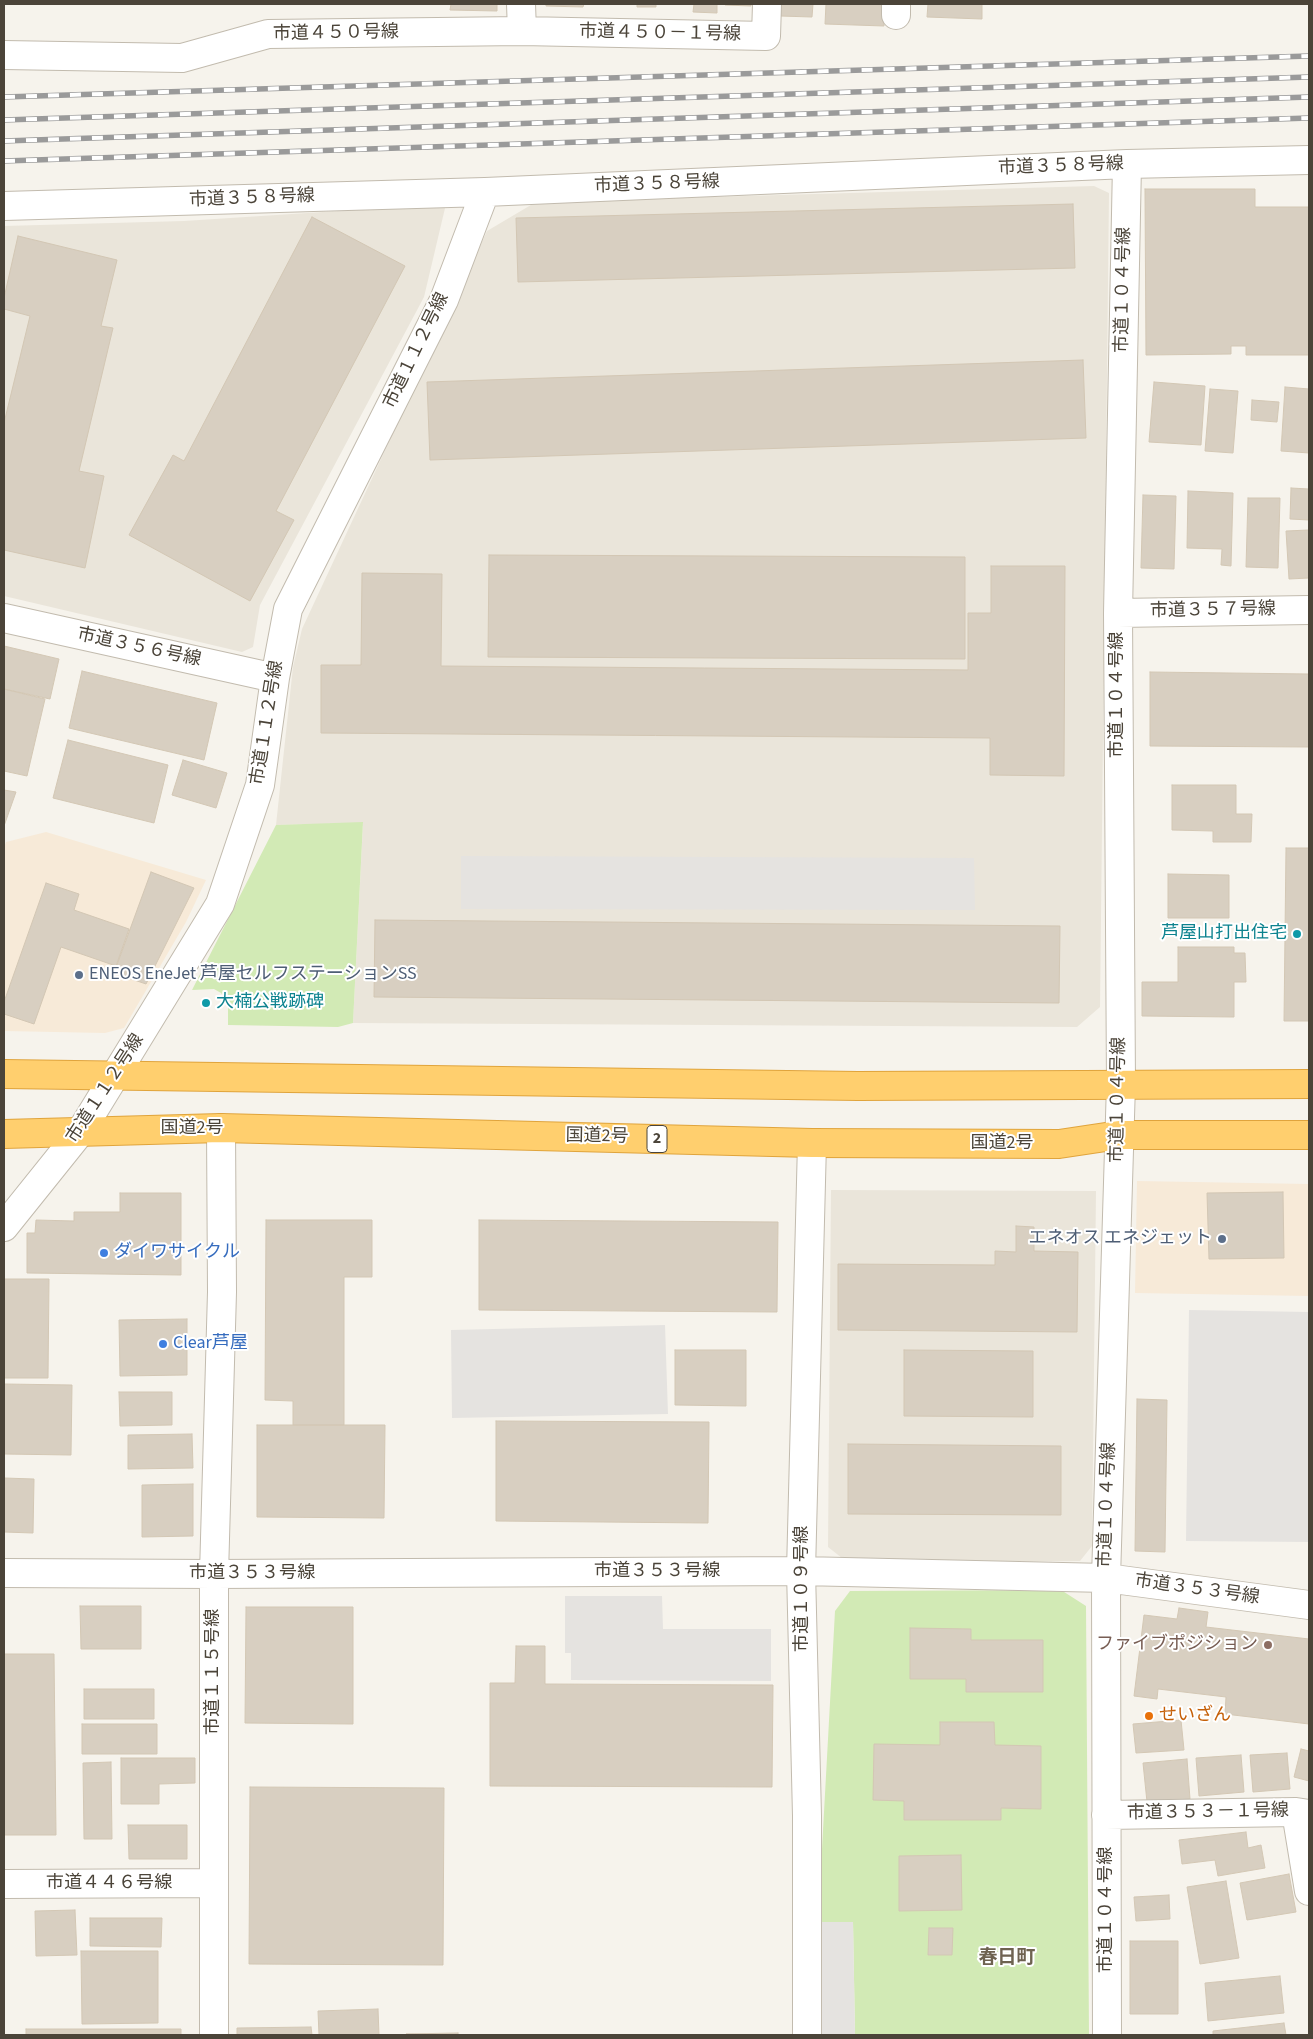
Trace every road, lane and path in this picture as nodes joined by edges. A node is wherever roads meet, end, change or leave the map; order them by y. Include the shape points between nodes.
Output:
1 (521, 4) edge
2 (767, 4) edge
3 (522, 31) junction
4 (4, 55) edge
5 (1309, 160) edge
6 (1126, 164) junction
7 (485, 192) junction
8 (4, 206) edge
9 (1309, 610) edge
10 (1118, 613) junction
11 (4, 618) edge
12 (274, 678) junction
13 (4, 1074) edge
14 (117, 1075) junction
15 (1121, 1084) junction
16 (1309, 1084) edge
17 (221, 1128) junction
18 (81, 1131) junction
19 (4, 1134) edge
20 (1309, 1135) edge
21 (1119, 1136) junction
22 (812, 1143) junction
23 (4, 1228) edge
24 (802, 1571) junction
25 (4, 1573) edge
26 (214, 1574) junction
27 (1106, 1578) junction
28 (1309, 1605) edge
29 (1302, 1813) edge
30 (1106, 1815) junction
31 (214, 1883) junction
32 (4, 1884) edge
33 (1309, 1891) edge
34 (214, 2035) edge
35 (807, 2035) edge
36 (1107, 2035) edge

1 - 3 street
2 - 3 street, 市道４５０－１号線 via 766,36
3 - 4 street, 市道４５０号線 via 268,34 182,58
5 - 6 street, 市道３５８号線
6 - 7 street, 市道３５８号線
6 - 10 street, 市道１０４号線
7 - 8 street, 市道３５８号線
7 - 12 street, 市道１１２号線 via 444,300 288,609
9 - 10 street, 市道３５７号線
10 - 15 street, 市道１０４号線
11 - 12 street, 市道３５６号線
12 - 14 street, 市道１１２号線 via 260,785 220,904
13 - 14 highway
14 - 15 highway via 858,1086
14 - 18 street, 市道１１２号線
15 - 16 highway
15 - 21 street, 市道１０４号線
17 - 18 highway, 国道2号 / 2
17 - 22 highway, 国道2号 / 2
17 - 26 street, 市道１１５号線 via 222,1292
18 - 19 highway, 国道2号 / 2
18 - 23 street, 市道１１２号線
20 - 21 highway, 国道2号 / 2
21 - 22 highway, 国道2号 / 2 via 1059,1144
21 - 27 street, 市道１０４号線
22 - 24 street, 市道１０９号線
24 - 26 street, 市道３５３号線
24 - 27 street, 市道３５３号線
24 - 35 street, 市道１０９号線
25 - 26 street, 市道３５３号線
26 - 31 street, 市道１１５号線
27 - 28 street, 市道３５３号線
27 - 30 street, 市道１０４号線
29 - 30 street, 市道３５３－１号線
29 - 33 street
30 - 36 street, 市道１０４号線
31 - 32 street, 市道４４６号線
31 - 34 street, 市道１１５号線

